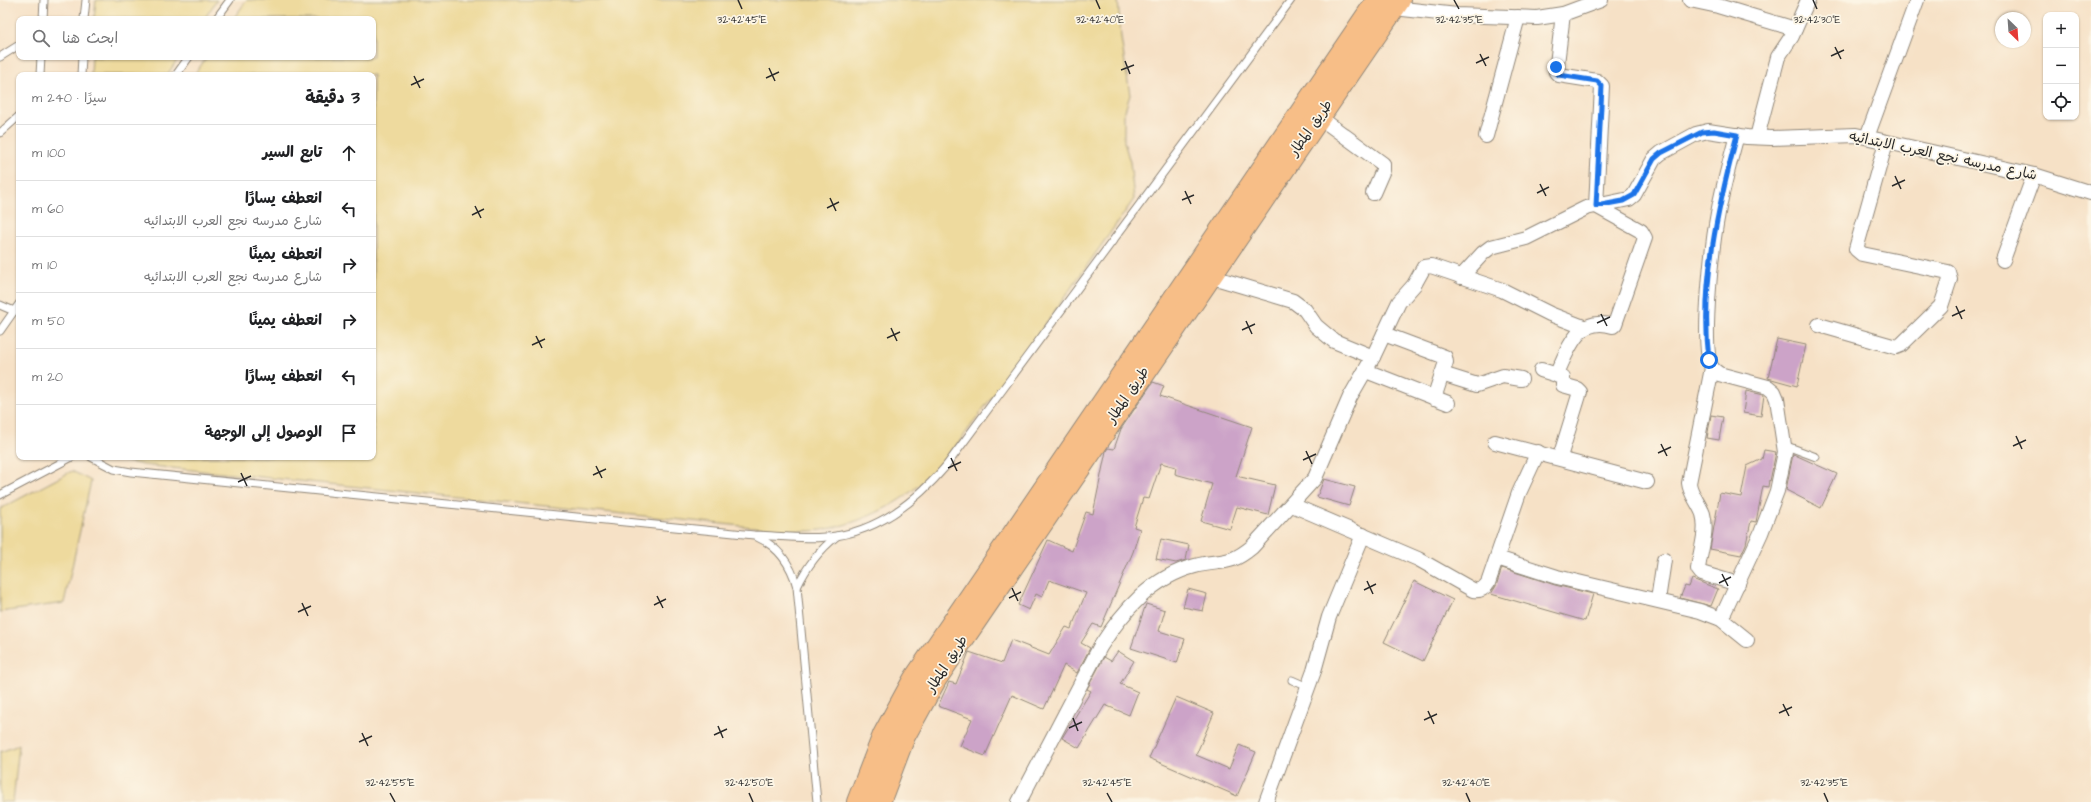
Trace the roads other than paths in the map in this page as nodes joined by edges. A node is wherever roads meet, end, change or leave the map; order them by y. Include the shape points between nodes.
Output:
1 (44, 0) edge
2 (86, 0) edge
3 (230, 0) edge
4 (1292, 0) edge
5 (1598, 0) edge
6 (1690, 0) edge
7 (1808, 0) edge
8 (1917, 0) edge
9 (1390, 3) edge
10 (1563, 14) junction
11 (43, 16) edge
12 (84, 16) edge
13 (218, 16) edge
14 (1518, 17) junction
15 (1795, 29) junction
16 (16, 48) edge
17 (0, 57) edge
18 (41, 60) edge
19 (82, 60) edge
20 (187, 60) edge
21 (40, 72) edge
22 (81, 72) edge
23 (178, 72) edge
24 (1318, 117) junction
25 (16, 119) edge
26 (0, 133) edge
27 (1737, 135) junction
28 (1486, 136) dead end
29 (1757, 137) junction
30 (1867, 137) junction
31 (1886, 142) junction
32 (2034, 175) junction
33 (1374, 193) dead end
34 (2091, 193) edge
35 (1596, 206) junction
36 (2003, 260) dead end
37 (1210, 276) junction
38 (1461, 277) junction
39 (0, 305) edge
40 (16, 308) edge
41 (14, 311) junction
42 (1819, 326) dead end
43 (1586, 328) junction
44 (0, 331) edge
45 (1384, 334) junction
46 (1373, 357) junction
47 (1712, 368) junction
48 (1541, 370) dead end
49 (1366, 371) junction
50 (1442, 374) junction
51 (1557, 375) junction
52 (1521, 379) dead end
53 (1434, 398) junction
54 (1448, 403) dead end
55 (1495, 442) dead end
56 (1784, 445) junction
57 (1538, 452) junction
58 (1560, 457) junction
59 (1816, 457) dead end
60 (66, 460) edge
61 (97, 460) edge
62 (1648, 482) dead end
63 (0, 496) edge
64 (1292, 505) junction
65 (754, 535) junction
66 (1363, 535) junction
67 (837, 536) junction
68 (1497, 558) junction
69 (1664, 560) dead end
70 (1738, 584) junction
71 (797, 587) junction
72 (1658, 600) junction
73 (1721, 620) junction
74 (1747, 640) dead end
75 (1292, 680) dead end
76 (1308, 687) junction
77 (817, 802) edge
78 (858, 802) edge
79 (879, 802) edge
80 (1019, 802) edge
81 (1266, 802) edge

1 - 11 lane
2 - 12 lane
3 - 13 lane
4 - 67 lane via 946,466 928,487 907,505 884,519
5 - 10 street
6 - 15 street
7 - 15 street
8 - 30 street
9 - 14 street via 1457,15
9 - 24 main road, طريق المطار
9 - 78 main road, طريق المطار via 914,680 884,735
10 - 14 street via 1537,18
10 - 35 street via 1556,72 1559,75 1597,81 1602,86
14 - 28 street
15 - 29 street via 1778,57
16 - 17 lane
18 - 21 lane
19 - 22 lane
20 - 23 lane
24 - 33 street via 1383,164 1384,170
24 - 37 main road, طريق المطار
25 - 26 lane
27 - 29 street, شارع مدرسه نجع العرب الابتدائيه
27 - 35 street, شارع مدرسه نجع العرب الابتدائيه via 1708,131 1696,134 1654,159 1634,195 1629,199
27 - 47 street via 1718,215 1709,285 1707,342
29 - 30 street, شارع مدرسه نجع العرب الابتدائيه via 1846,134
30 - 31 street, شارع مدرسه نجع العرب الابتدائيه
31 - 32 street, شارع مدرسه نجع العرب الابتدائيه
31 - 42 street via 1856,249 1862,254 1948,272 1950,279 1943,302 1938,310 1896,347
32 - 34 street, شارع مدرسه نجع العرب الابتدائيه
32 - 36 street
35 - 38 street, شارع مدرسه نجع العرب الابتدائيه via 1577,212 1526,238 1487,250
35 - 43 street via 1641,231 1645,238 1615,324 1613,326 1599,323
37 - 46 street via 1293,301 1305,310 1316,326 1334,340
37 - 79 main road, طريق المطار via 936,678 904,736
38 - 43 street via 1502,290 1550,314
38 - 45 street via 1424,267 1414,285 1399,302
39 - 41 lane
40 - 41 lane
41 - 44 lane
43 - 51 street via 1574,337
45 - 46 street
45 - 50 street via 1445,357
46 - 49 street
47 - 56 street via 1719,374 1768,387 1774,392
47 - 70 street via 1689,483 1703,514 1704,523 1698,569 1701,573
48 - 51 street
49 - 53 street
49 - 64 street via 1350,397 1315,478
50 - 52 street via 1477,385 1503,376
50 - 53 street
51 - 58 street via 1563,378 1563,385 1580,392
53 - 54 street
55 - 57 street
56 - 59 lane
56 - 70 street via 1785,452 1777,491 1762,533
57 - 58 street
57 - 68 street via 1519,493
58 - 62 street via 1608,473
60 - 63 lane
61 - 65 lane via 114,469 131,472
64 - 66 street
64 - 80 street via 1243,555 1221,563 1195,566 1169,577 1148,589 1131,605 1100,647
65 - 67 lane via 812,538
65 - 71 lane via 782,555 794,575
66 - 68 street via 1418,559 1473,590 1485,588
66 - 76 street via 1329,617
67 - 71 lane via 814,558
68 - 72 street via 1557,577
69 - 72 street
70 - 73 street
71 - 77 lane
72 - 73 street via 1700,611
73 - 74 street
75 - 76 lane
76 - 81 street

